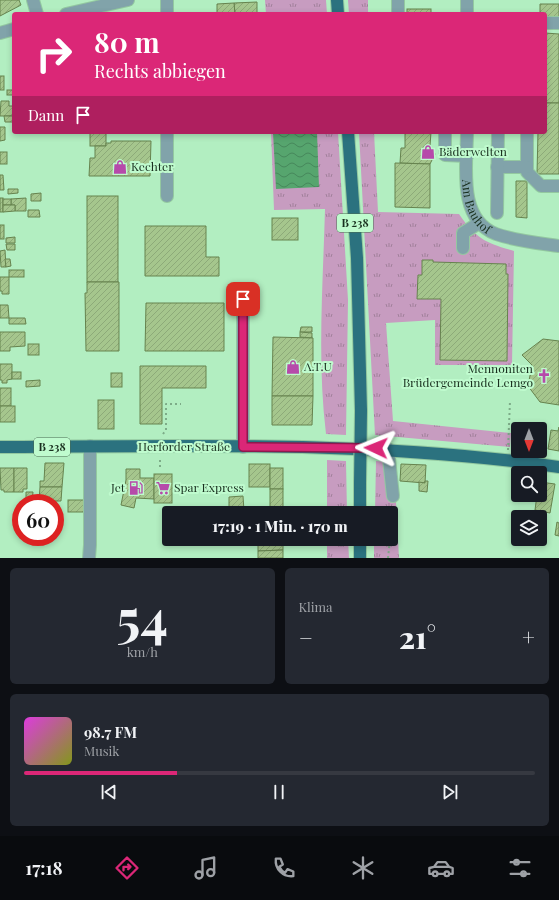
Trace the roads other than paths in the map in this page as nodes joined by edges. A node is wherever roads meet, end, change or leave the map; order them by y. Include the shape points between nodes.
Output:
1 (33, 0) edge
2 (128, 0) edge
3 (168, 0) edge
4 (337, 0) edge
5 (398, 0) edge
6 (467, 0) edge
7 (37, 12) edge
8 (75, 12) edge
9 (168, 12) edge
10 (338, 12) edge
11 (398, 12) edge
12 (467, 12) edge
13 (547, 23) edge
14 (559, 23) edge
15 (12, 30) edge
16 (0, 33) edge
17 (168, 134) edge
18 (348, 134) edge
19 (445, 134) edge
20 (467, 134) edge
21 (498, 134) edge
22 (527, 134) edge
23 (466, 156) junction
24 (497, 167) junction
25 (527, 167) junction
26 (559, 186) edge
27 (168, 196) dead end
28 (496, 213) dead end
29 (479, 223) junction
30 (559, 246) edge
31 (463, 248) dead end
32 (243, 299) dead end
33 (90, 446) junction
34 (0, 447) edge
35 (243, 447) junction
36 (388, 449) junction
37 (559, 467) edge
38 (394, 496) road end
39 (360, 506) edge
40 (360, 546) edge
41 (88, 558) edge
42 (360, 558) edge

1 - 7 street
2 - 8 street
3 - 9 street
4 - 10 main road
5 - 11 street
6 - 12 street
13 - 14 street
15 - 16 street
17 - 27 street
18 - 39 main road, B 238, bridge via 357,258 361,411
19 - 23 street via 445,155
20 - 23 street, Am Bauhof
21 - 24 street
22 - 25 street
23 - 29 street, Am Bauhof via 466,186 470,205
24 - 25 street
24 - 28 street
25 - 26 street via 527,172 541,186
29 - 30 street, Am Bauhof via 494,233 511,239
29 - 31 street via 463,233
32 - 35 street
33 - 34 main road, Herforder Straße / B 238
33 - 35 main road, Herforder Straße / B 238
33 - 41 street
35 - 36 main road, Herforder Straße / B 238
36 - 37 main road, Herforder Straße / B 238
36 - 38 street
40 - 42 main road

